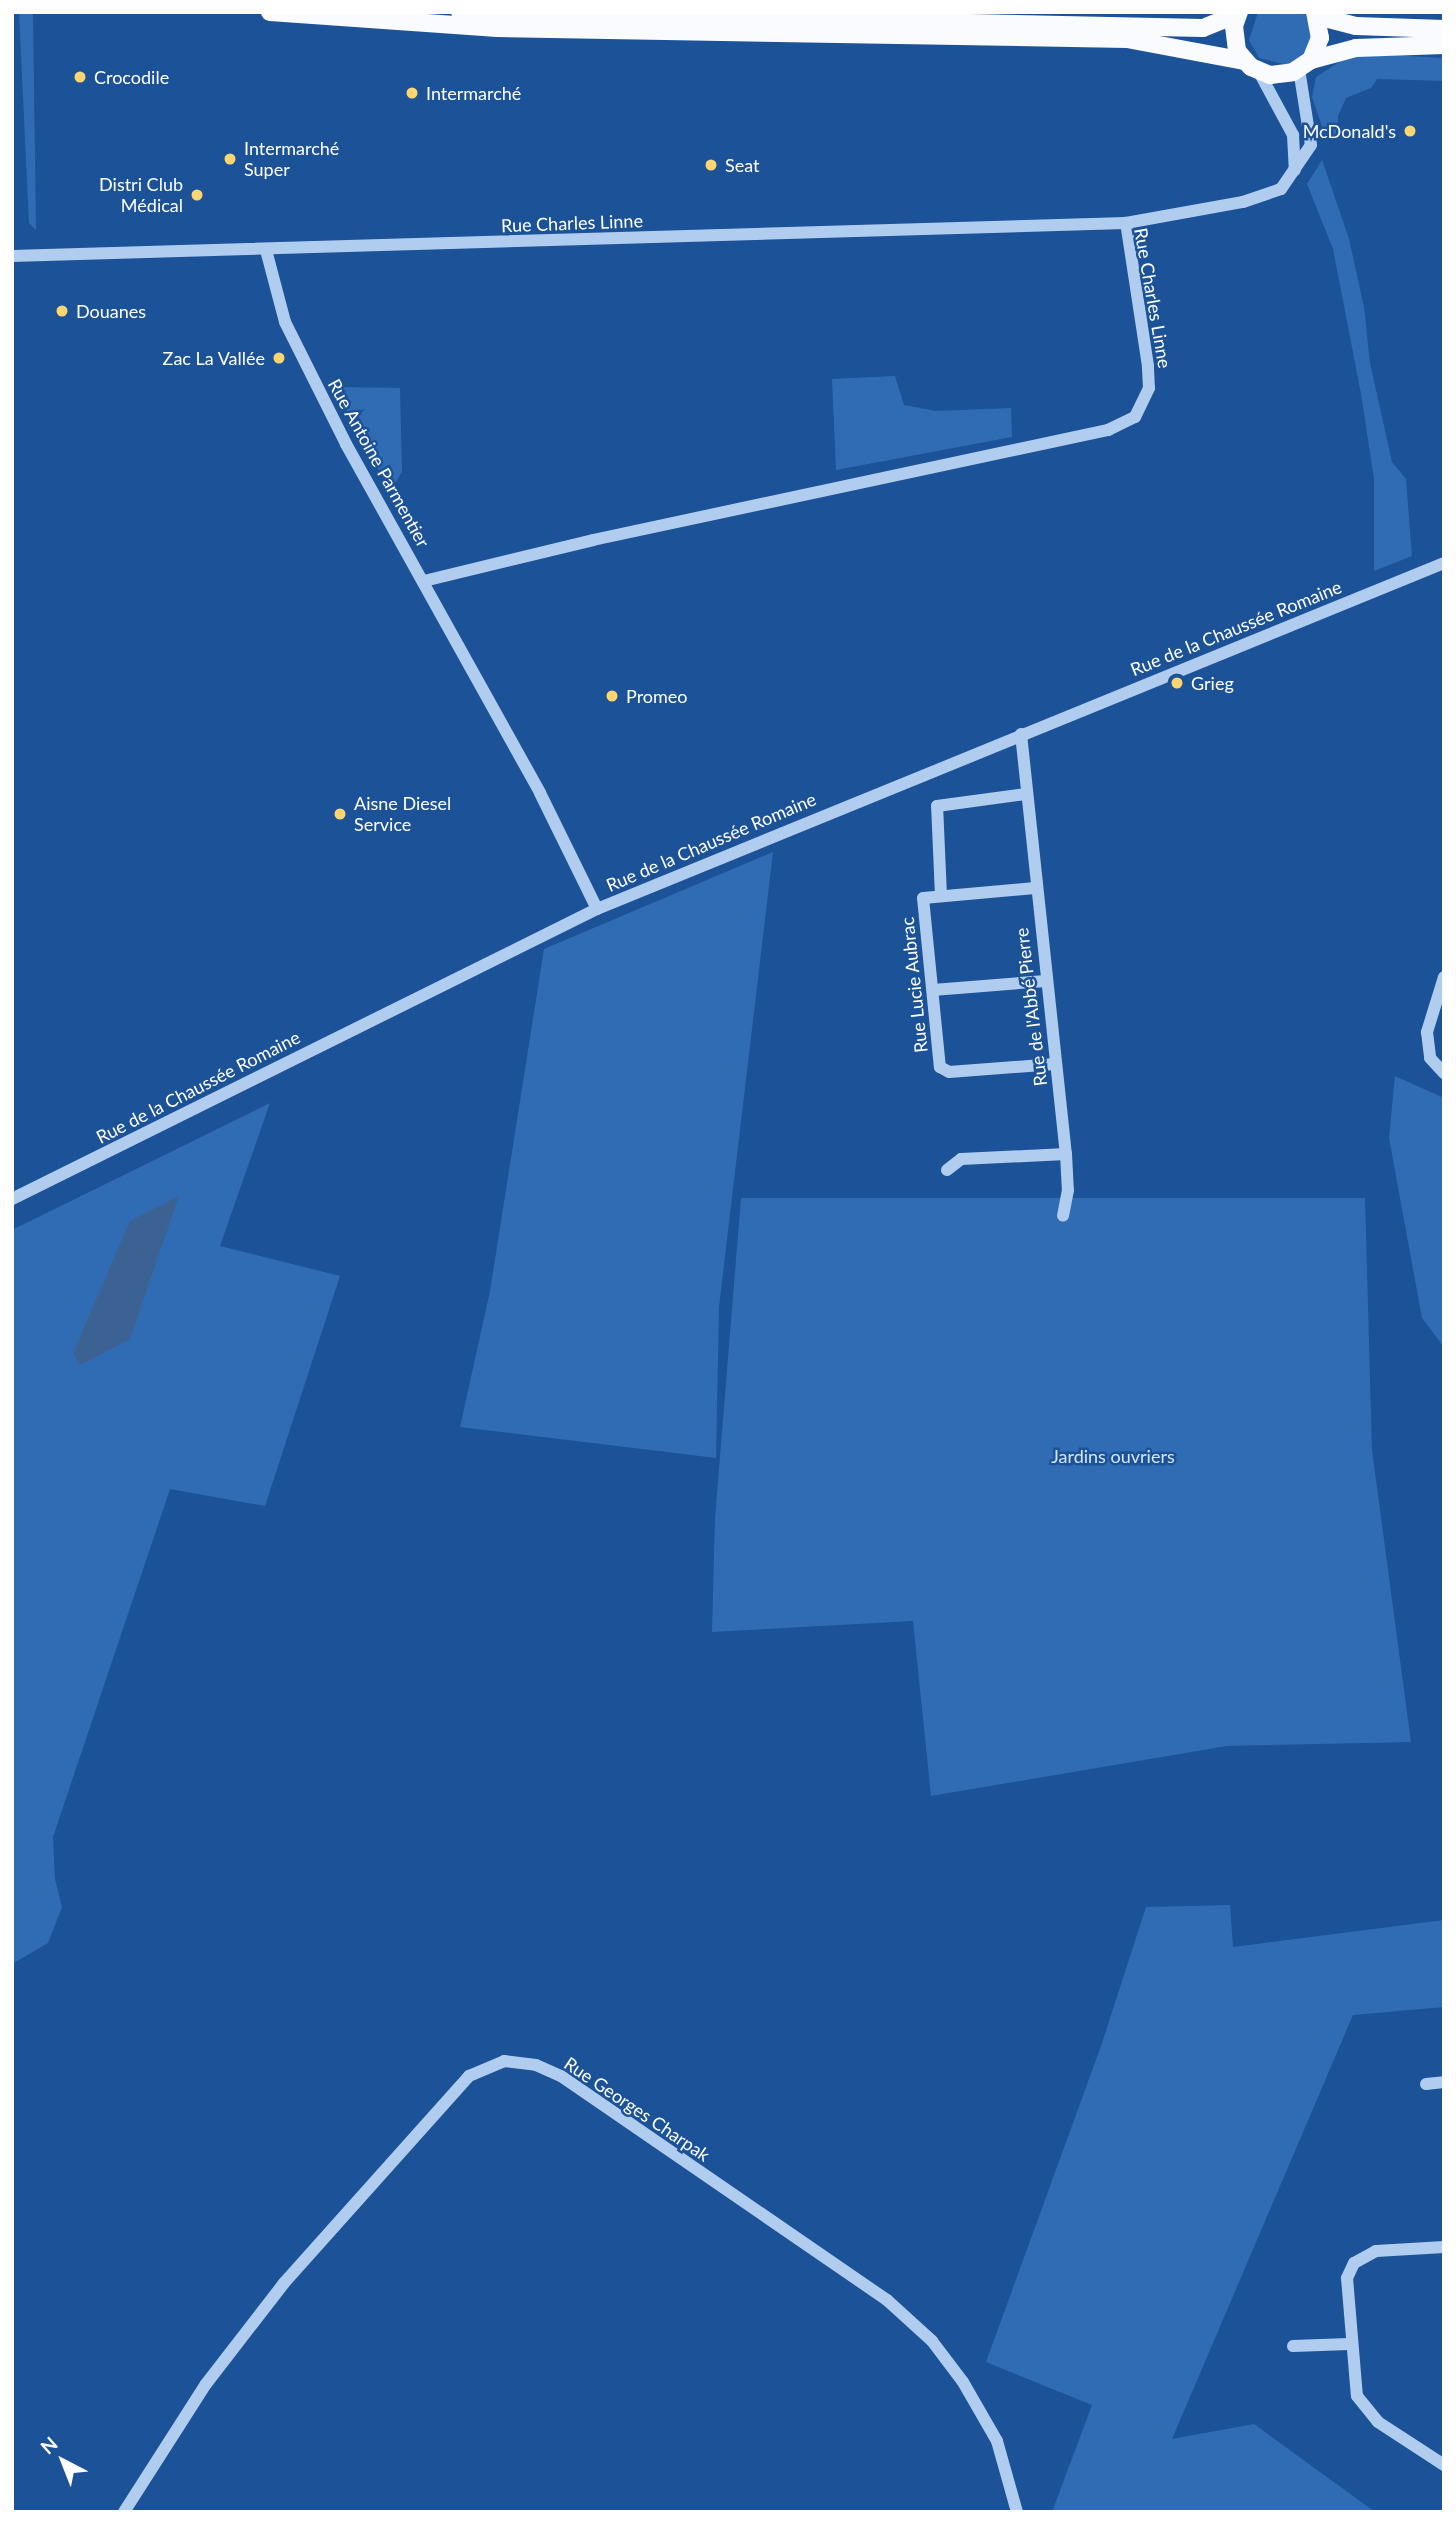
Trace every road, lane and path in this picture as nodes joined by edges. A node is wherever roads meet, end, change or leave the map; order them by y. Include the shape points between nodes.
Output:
1 (270, 12) edge
2 (460, 12) edge
3 (1238, 13) edge
4 (1316, 14) edge
5 (967, 23) edge
6 (1444, 29) edge
7 (1444, 46) edge
8 (1244, 61) junction
9 (1305, 65) junction
10 (1259, 72) junction
11 (1295, 170) junction
12 (1126, 223) junction
13 (265, 250) junction
14 (12, 256) edge
15 (1444, 564) edge
16 (424, 581) junction
17 (1021, 734) junction
18 (1026, 794) junction
19 (1035, 888) junction
20 (941, 896) junction
21 (597, 909) junction
22 (1444, 977) edge
23 (1046, 981) junction
24 (933, 990) junction
25 (1055, 1064) junction
26 (1444, 1073) edge
27 (1066, 1154) junction
28 (947, 1170) dead end
29 (12, 1199) edge
30 (1063, 1216) dead end
31 (1444, 2082) edge
32 (1426, 2084) dead end
33 (1444, 2248) edge
34 (1349, 2344) junction
35 (1293, 2346) dead end
36 (1444, 2465) edge
37 (124, 2512) edge
38 (1017, 2512) edge

1 - 5 main road via 403,24 784,33
2 - 5 main road
3 - 5 main road via 1203,28
3 - 8 main road via 1234,39
4 - 6 main road via 1356,26
4 - 9 main road via 1320,38
5 - 8 main road via 1127,39
7 - 9 main road via 1356,48
8 - 10 main road
9 - 10 main road via 1282,75
9 - 11 street via 1311,145
10 - 11 street via 1293,135
11 - 12 street via 1281,189 1255,199
12 - 13 street, Rue Charles Linne
12 - 16 street, Rue Charles Linne via 1148,366 1149,388 1135,417 1108,430 593,540
13 - 14 street
13 - 16 street, Rue Antoine Parmentier via 285,322
15 - 17 street, Rue de la Chaussée Romaine
16 - 21 street, Rue Antoine Parmentier
17 - 18 street, Rue de l'Abbé Pierre
17 - 21 street, Rue de la Chaussée Romaine
18 - 19 street, Rue de l'Abbé Pierre
18 - 20 street via 937,806
19 - 20 street, Rue Lucie Aubrac
19 - 23 street, Rue de l'Abbé Pierre
20 - 24 street, Rue Lucie Aubrac via 923,898
21 - 29 street, Rue de la Chaussée Romaine
22 - 26 street via 1427,1032 1430,1058
23 - 24 street
23 - 25 street, Rue de l'Abbé Pierre
24 - 25 street, Rue Lucie Aubrac via 944,1071
25 - 27 street, Rue de l'Abbé Pierre
27 - 28 street via 961,1159
27 - 30 street, Rue de l'Abbé Pierre via 1068,1190
31 - 32 street
33 - 34 street via 1376,2251 1354,2263 1347,2278
34 - 35 street
34 - 36 street via 1353,2384 1363,2407
37 - 38 street, Rue Georges Charpak via 206,2384 284,2283 469,2076 504,2061 536,2065 561,2076 887,2300 932,2341 963,2382 997,2441

